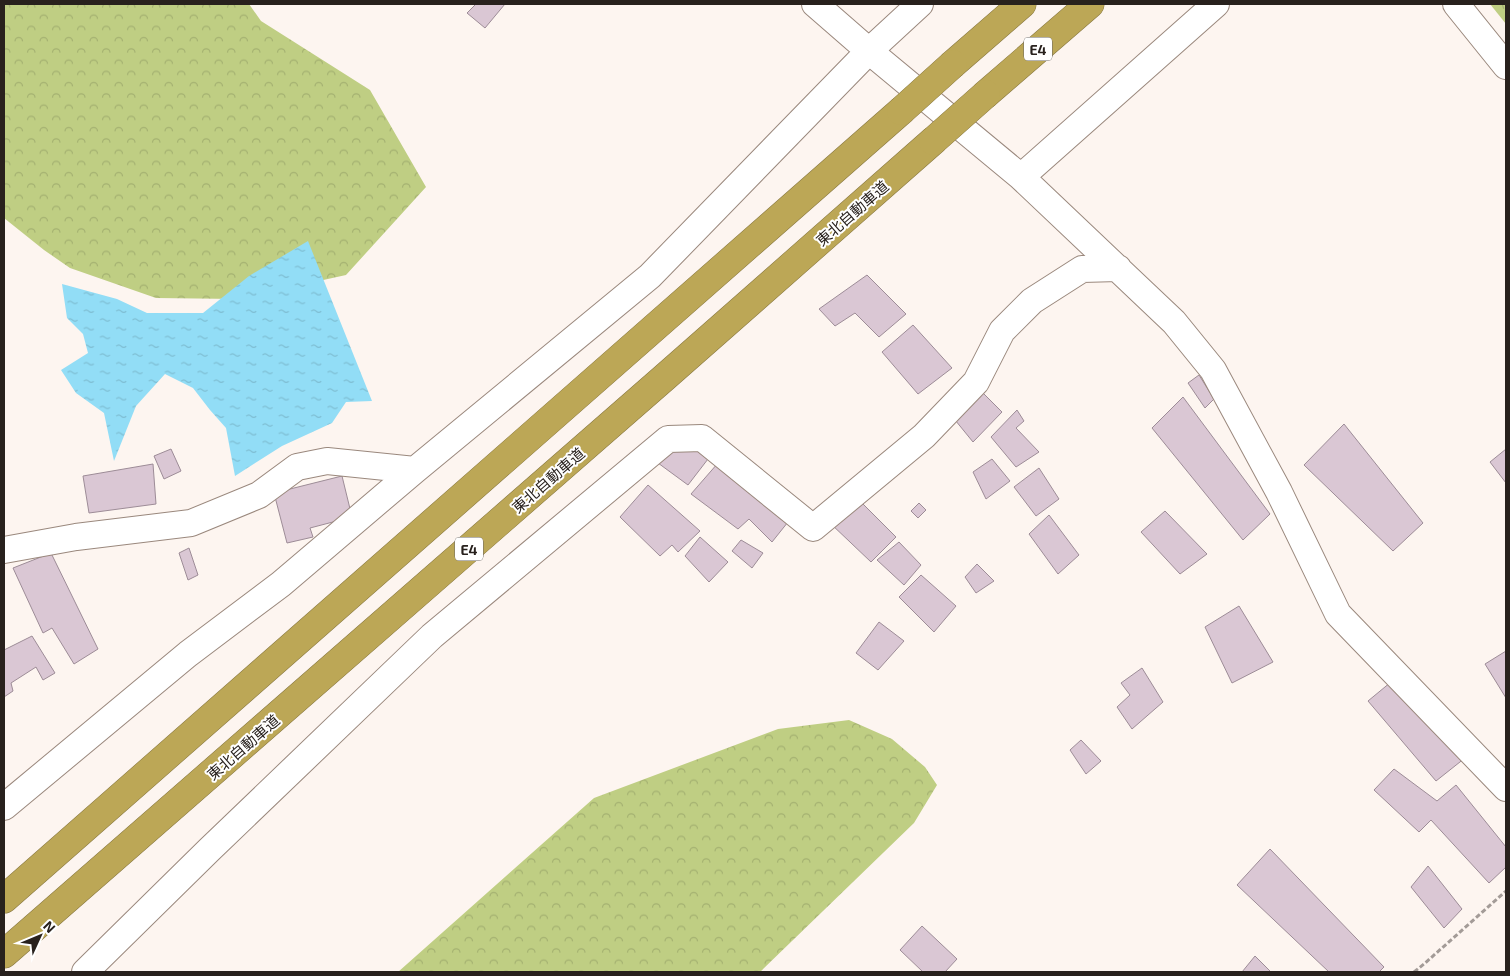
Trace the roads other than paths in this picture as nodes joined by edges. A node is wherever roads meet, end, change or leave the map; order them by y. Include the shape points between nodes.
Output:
1 (815, 4) edge
2 (920, 4) edge
3 (1022, 4) edge
4 (1090, 4) edge
5 (1216, 4) edge
6 (1456, 4) edge
7 (869, 51) junction
8 (1506, 66) edge
9 (1020, 177) junction
10 (1118, 268) junction
11 (415, 470) junction
12 (4, 550) edge
13 (1506, 788) edge
14 (4, 808) edge
15 (4, 899) edge
16 (4, 954) edge
17 (84, 972) edge

1 - 7 street
2 - 7 street
3 - 15 highway, bridge
4 - 16 highway, 東北自動車道 / E4, bridge
5 - 9 street
6 - 8 street
7 - 9 street
7 - 11 street via 650,276
9 - 10 street
10 - 13 street via 1174,322 1213,370 1279,492 1338,614
10 - 17 street via 1082,269 1032,301 1002,331 976,382 924,436 813,528 702,438 668,440 432,636
11 - 12 street via 327,461 297,467 259,495 191,523 76,537
11 - 14 street via 281,584 188,654

